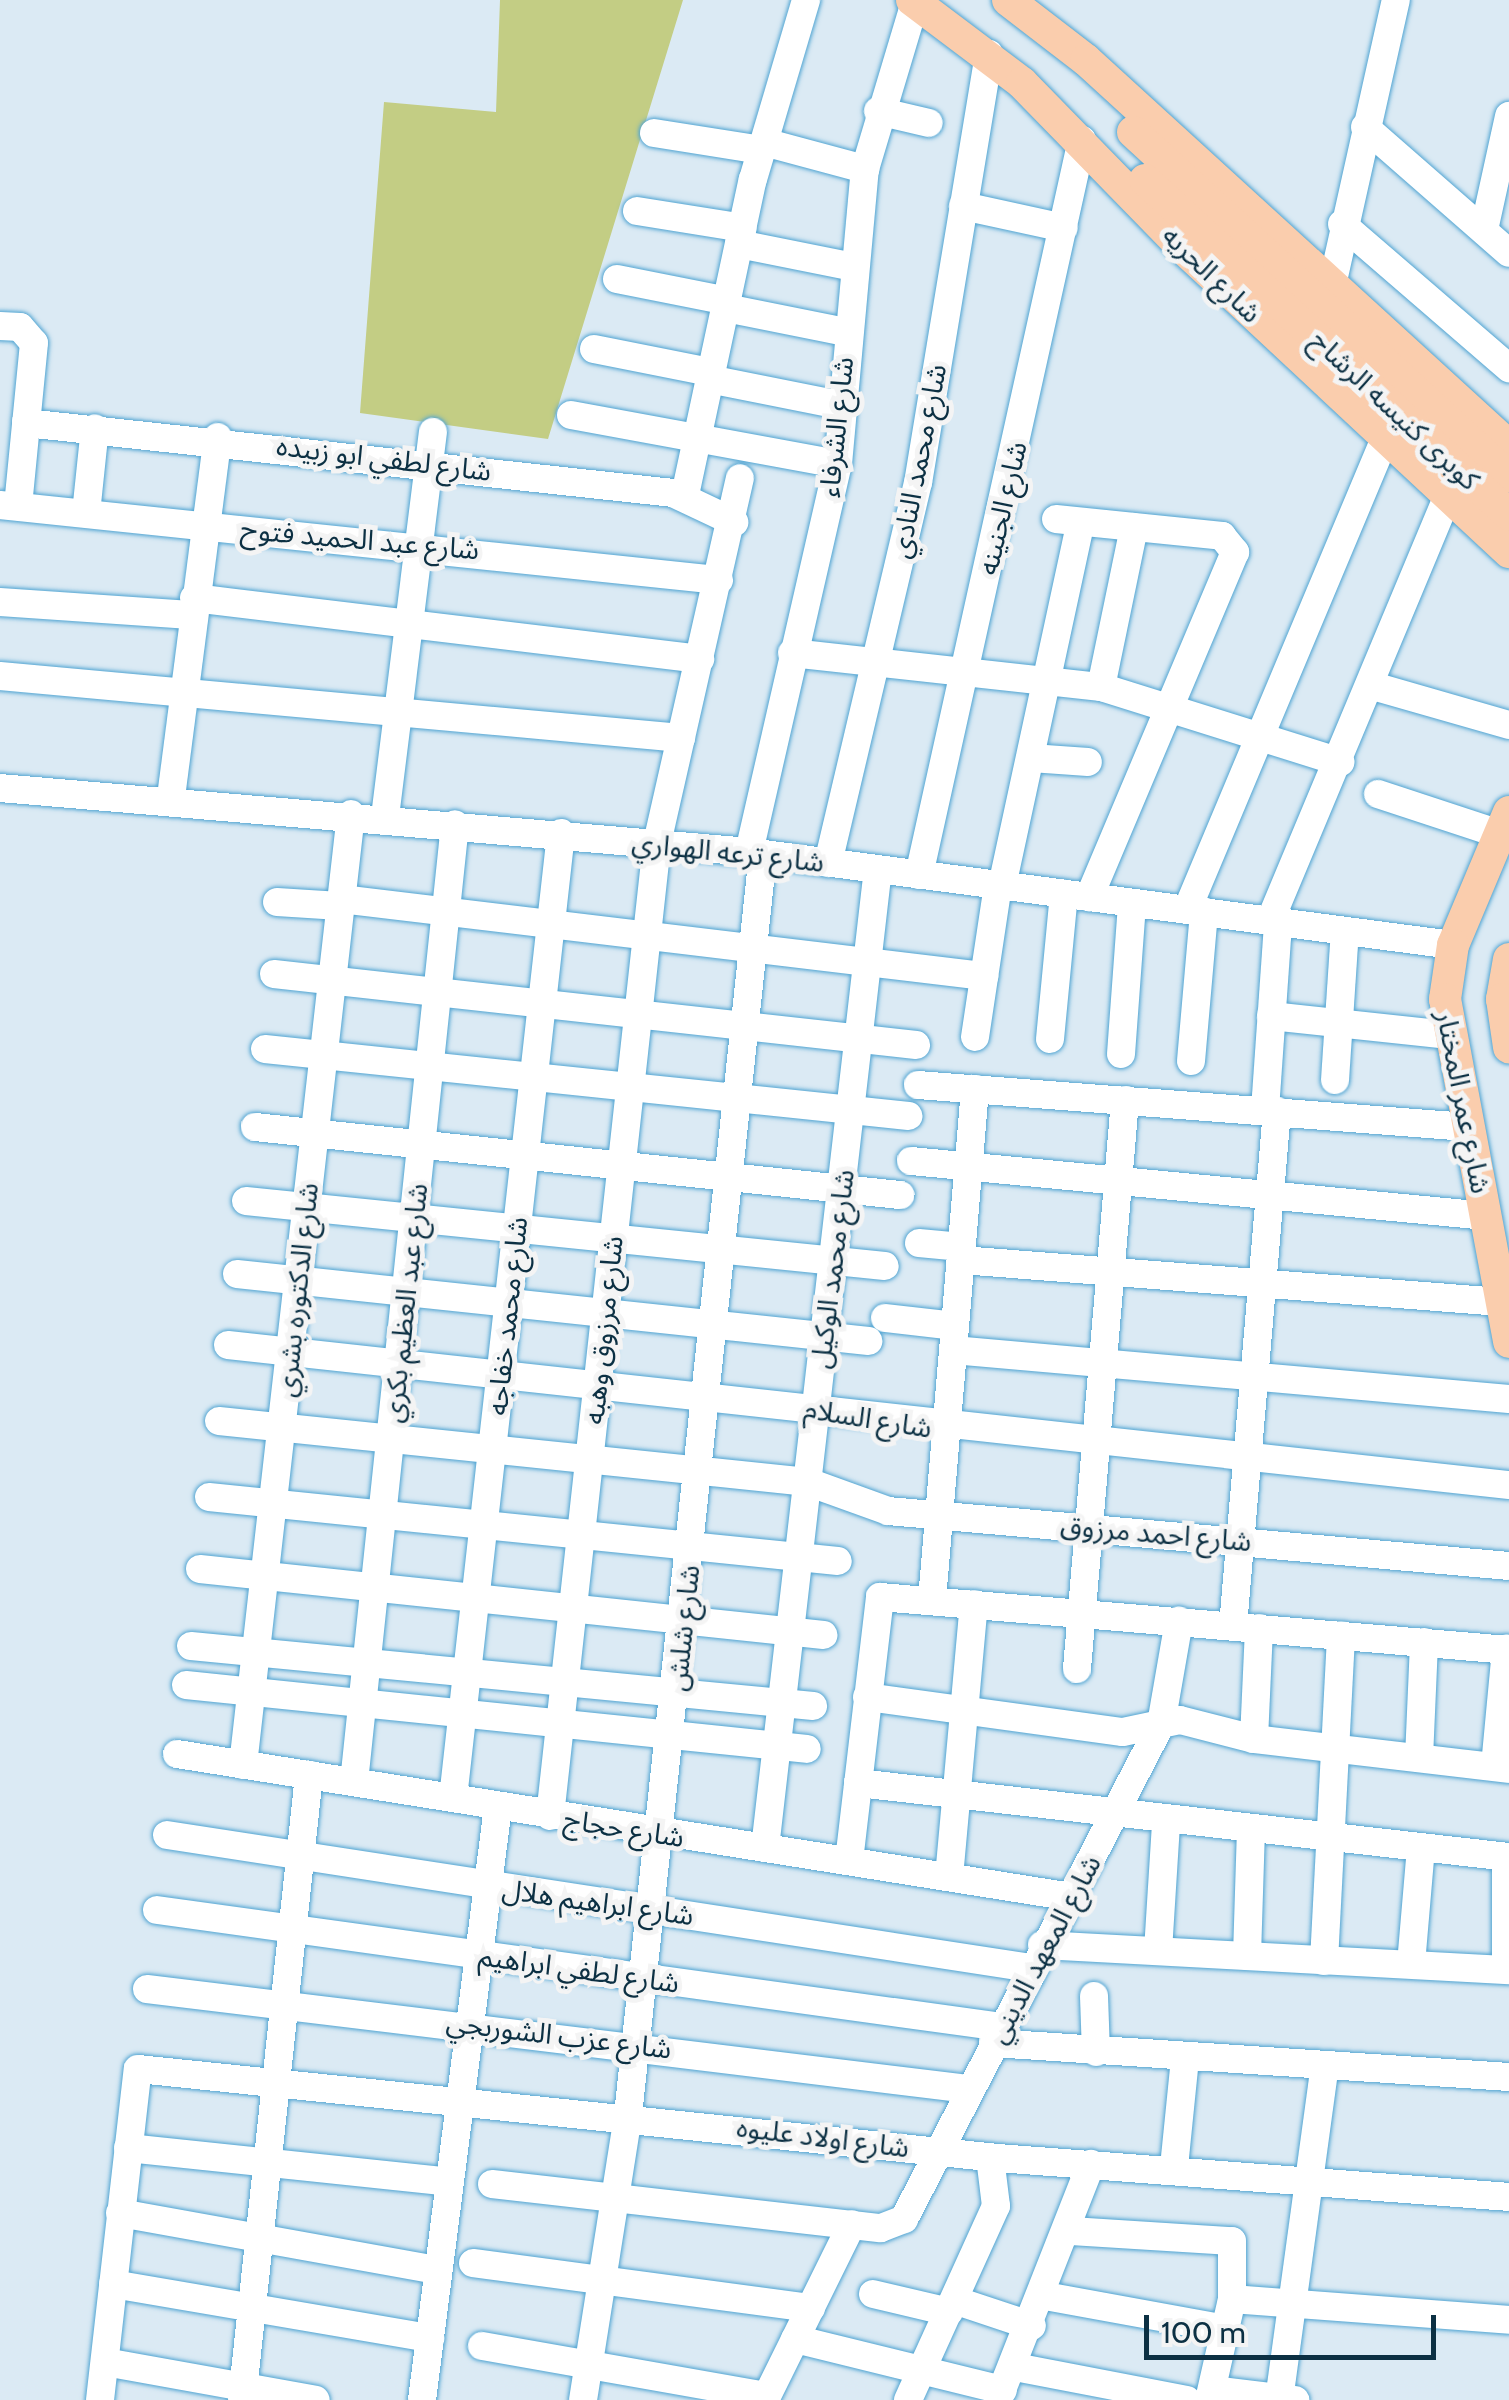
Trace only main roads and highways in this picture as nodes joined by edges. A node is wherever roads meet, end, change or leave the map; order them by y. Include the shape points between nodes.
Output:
1 (1008, 0) edge
2 (914, 1) edge
3 (1086, 60) junction
4 (1053, 112) junction
5 (1509, 446) edge
6 (1509, 478) edge
7 (1509, 515) edge
8 (1509, 552) edge
9 (1504, 823) edge
10 (1509, 959) edge
11 (1509, 1047) edge
12 (1509, 1342) edge

1 - 3 main road
2 - 4 main road, شارع الحريه via 989,54
3 - 5 main road
3 - 6 main road, كوبرى كنيسه الرشاح via 1126,124
4 - 7 main road, كوبرى كنيسه الرشاح via 1102,141
4 - 8 main road, شارع الحريه
9 - 12 main road, شارع عمر المختار via 1453,945 1450,1035
10 - 11 main road, شارع عمر المختار via 1502,998

